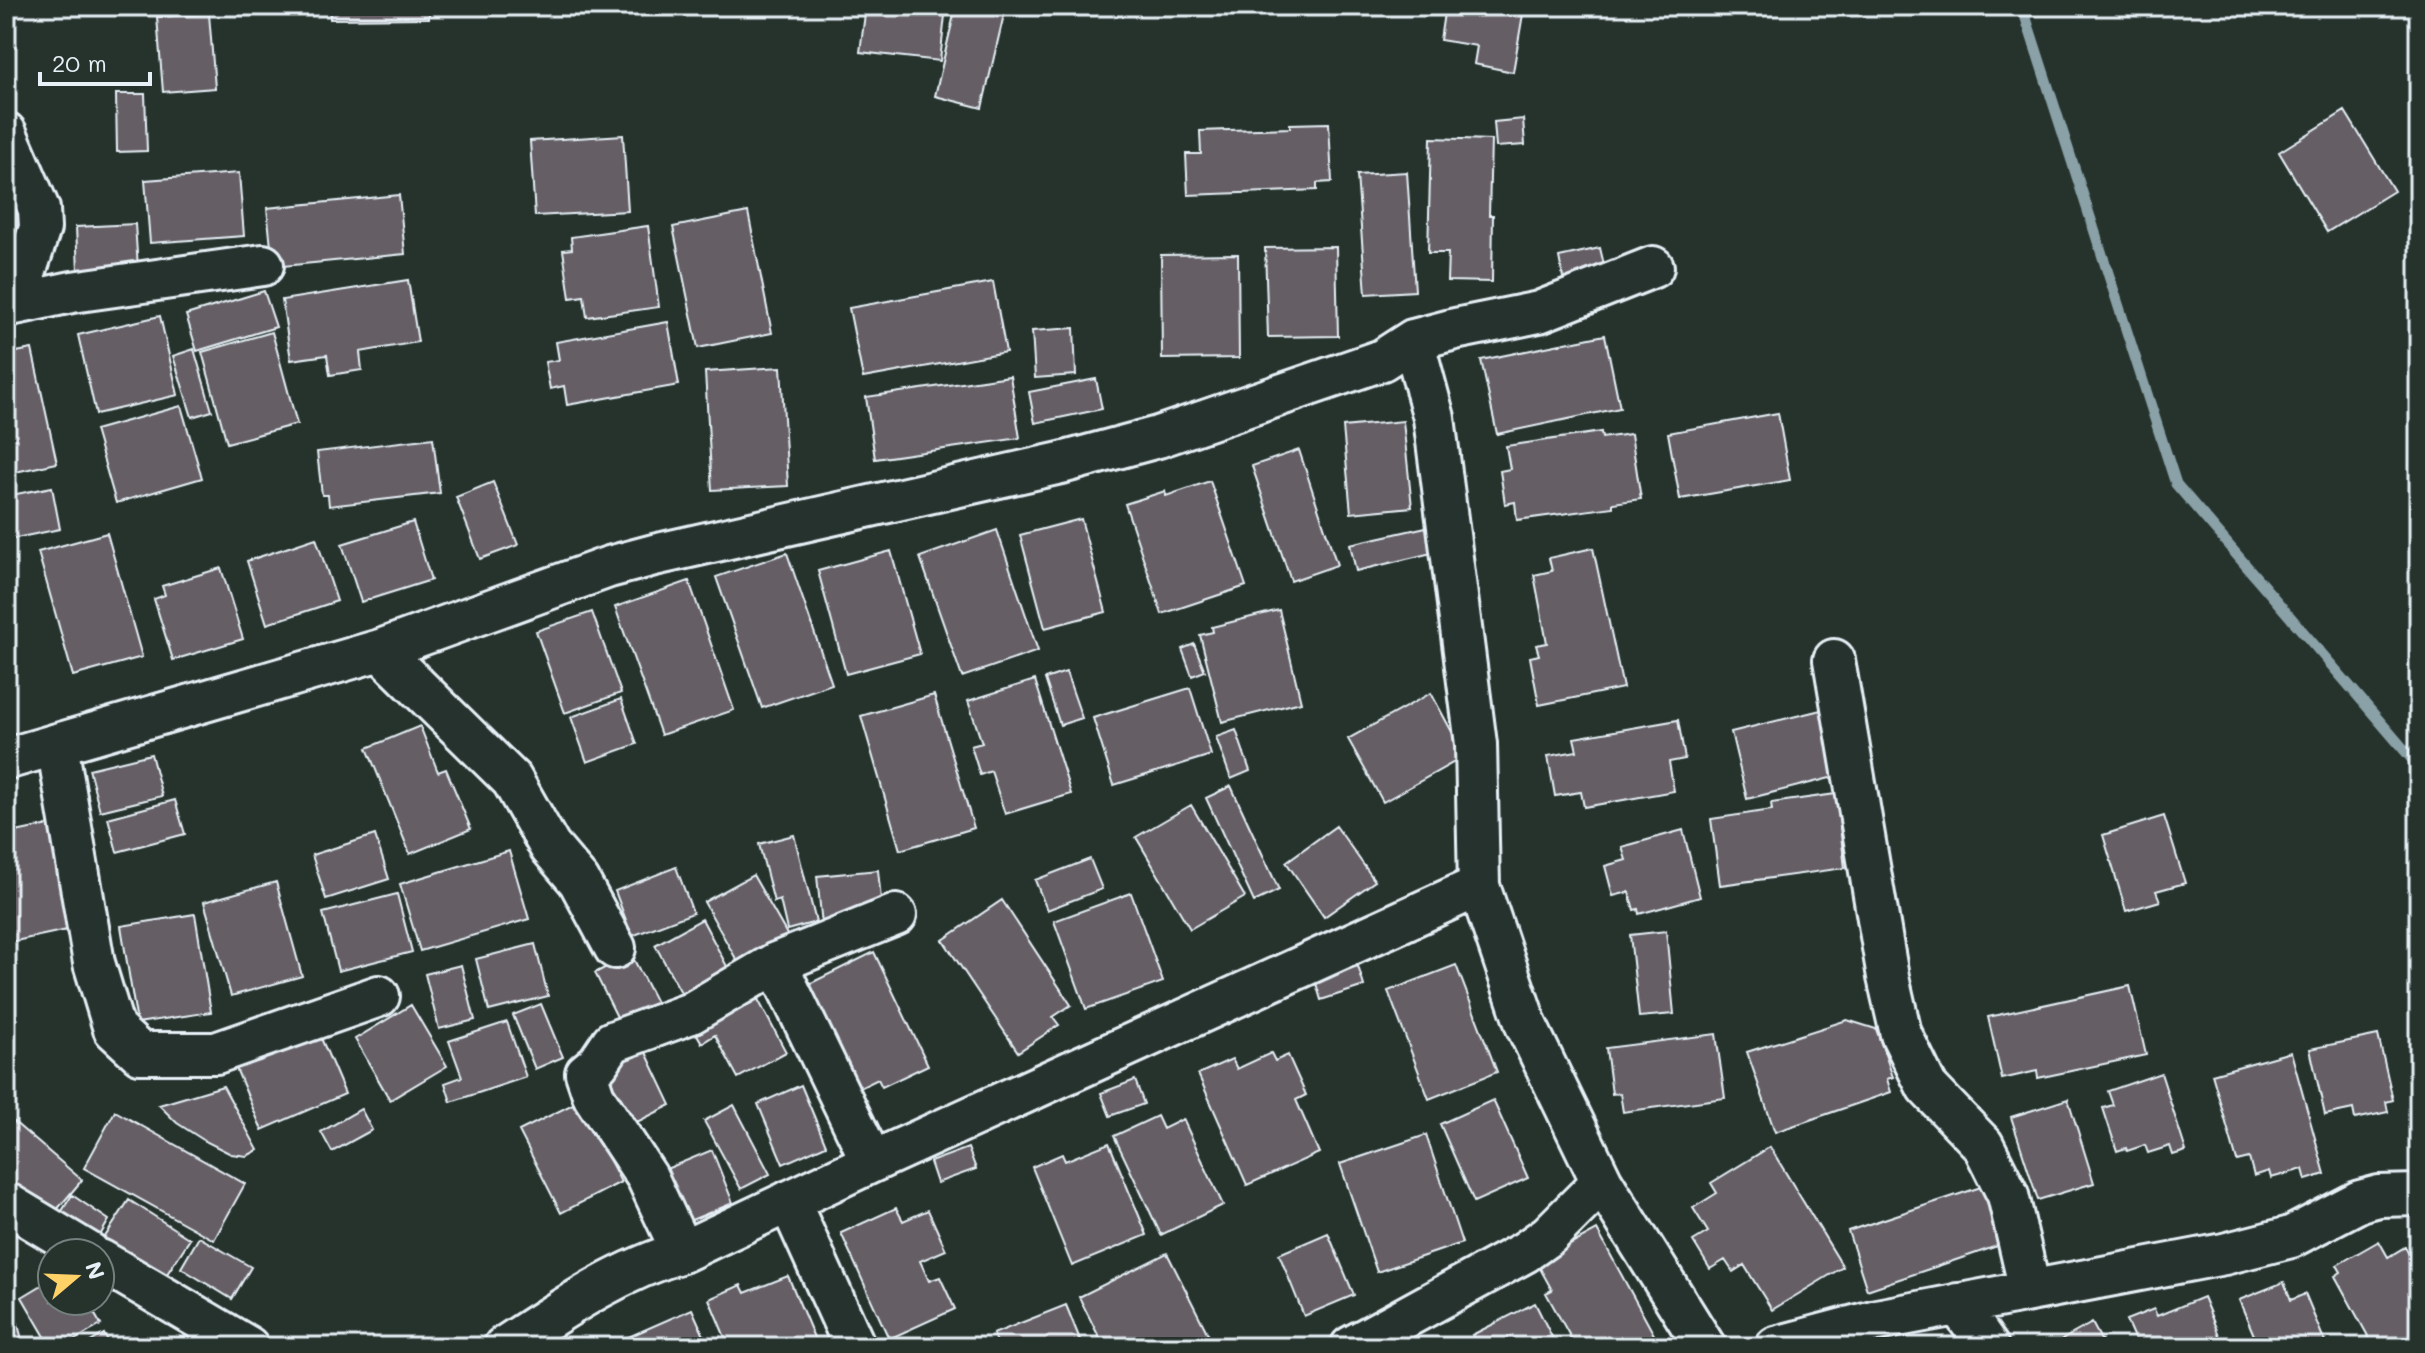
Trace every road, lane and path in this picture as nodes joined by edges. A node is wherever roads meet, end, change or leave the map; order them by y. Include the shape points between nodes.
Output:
1 (6, 133) edge
2 (263, 265) dead end
3 (1653, 267) dead end
4 (11, 304) edge
5 (1413, 340) junction
6 (380, 650) junction
7 (1834, 660) dead end
8 (57, 744) junction
9 (6, 759) edge
10 (1479, 886) junction
11 (896, 915) dead end
12 (615, 948) dead end
13 (776, 963) junction
14 (379, 996) dead end
15 (872, 1162) junction
16 (1602, 1182) junction
17 (2419, 1195) edge
18 (789, 1201) junction
19 (6, 1203) edge
20 (62, 1237) edge
21 (682, 1252) junction
22 (116, 1269) edge
23 (2030, 1290) junction
24 (1958, 1304) junction
25 (245, 1346) edge
26 (504, 1347) edge
27 (855, 1347) edge
28 (1351, 1347) edge
29 (1705, 1347) edge
30 (1776, 1347) edge
31 (1988, 1347) edge

1 - 4 street via 39,209 40,228
2 - 4 street
3 - 5 street via 1539,312
5 - 6 street via 1382,360 1158,437 624,563
5 - 10 street via 1434,418 1476,744
6 - 8 street
6 - 12 street via 512,780 550,847 579,881
7 - 23 street via 1901,1034 1927,1087 1983,1145 2008,1195
8 - 9 street
8 - 14 street via 94,963 114,1029 140,1053 216,1053
10 - 15 street
10 - 16 street via 1526,1025
11 - 13 street
13 - 15 street
13 - 21 street via 691,1013 612,1042 586,1073 594,1097 647,1177
15 - 18 street
16 - 28 street via 1525,1252
16 - 29 street
17 - 23 street via 2360,1201 2291,1237 2224,1254
18 - 21 street
18 - 27 street
19 - 20 street
21 - 26 street via 585,1294
22 - 25 street
23 - 24 street
24 - 30 street
24 - 31 street

